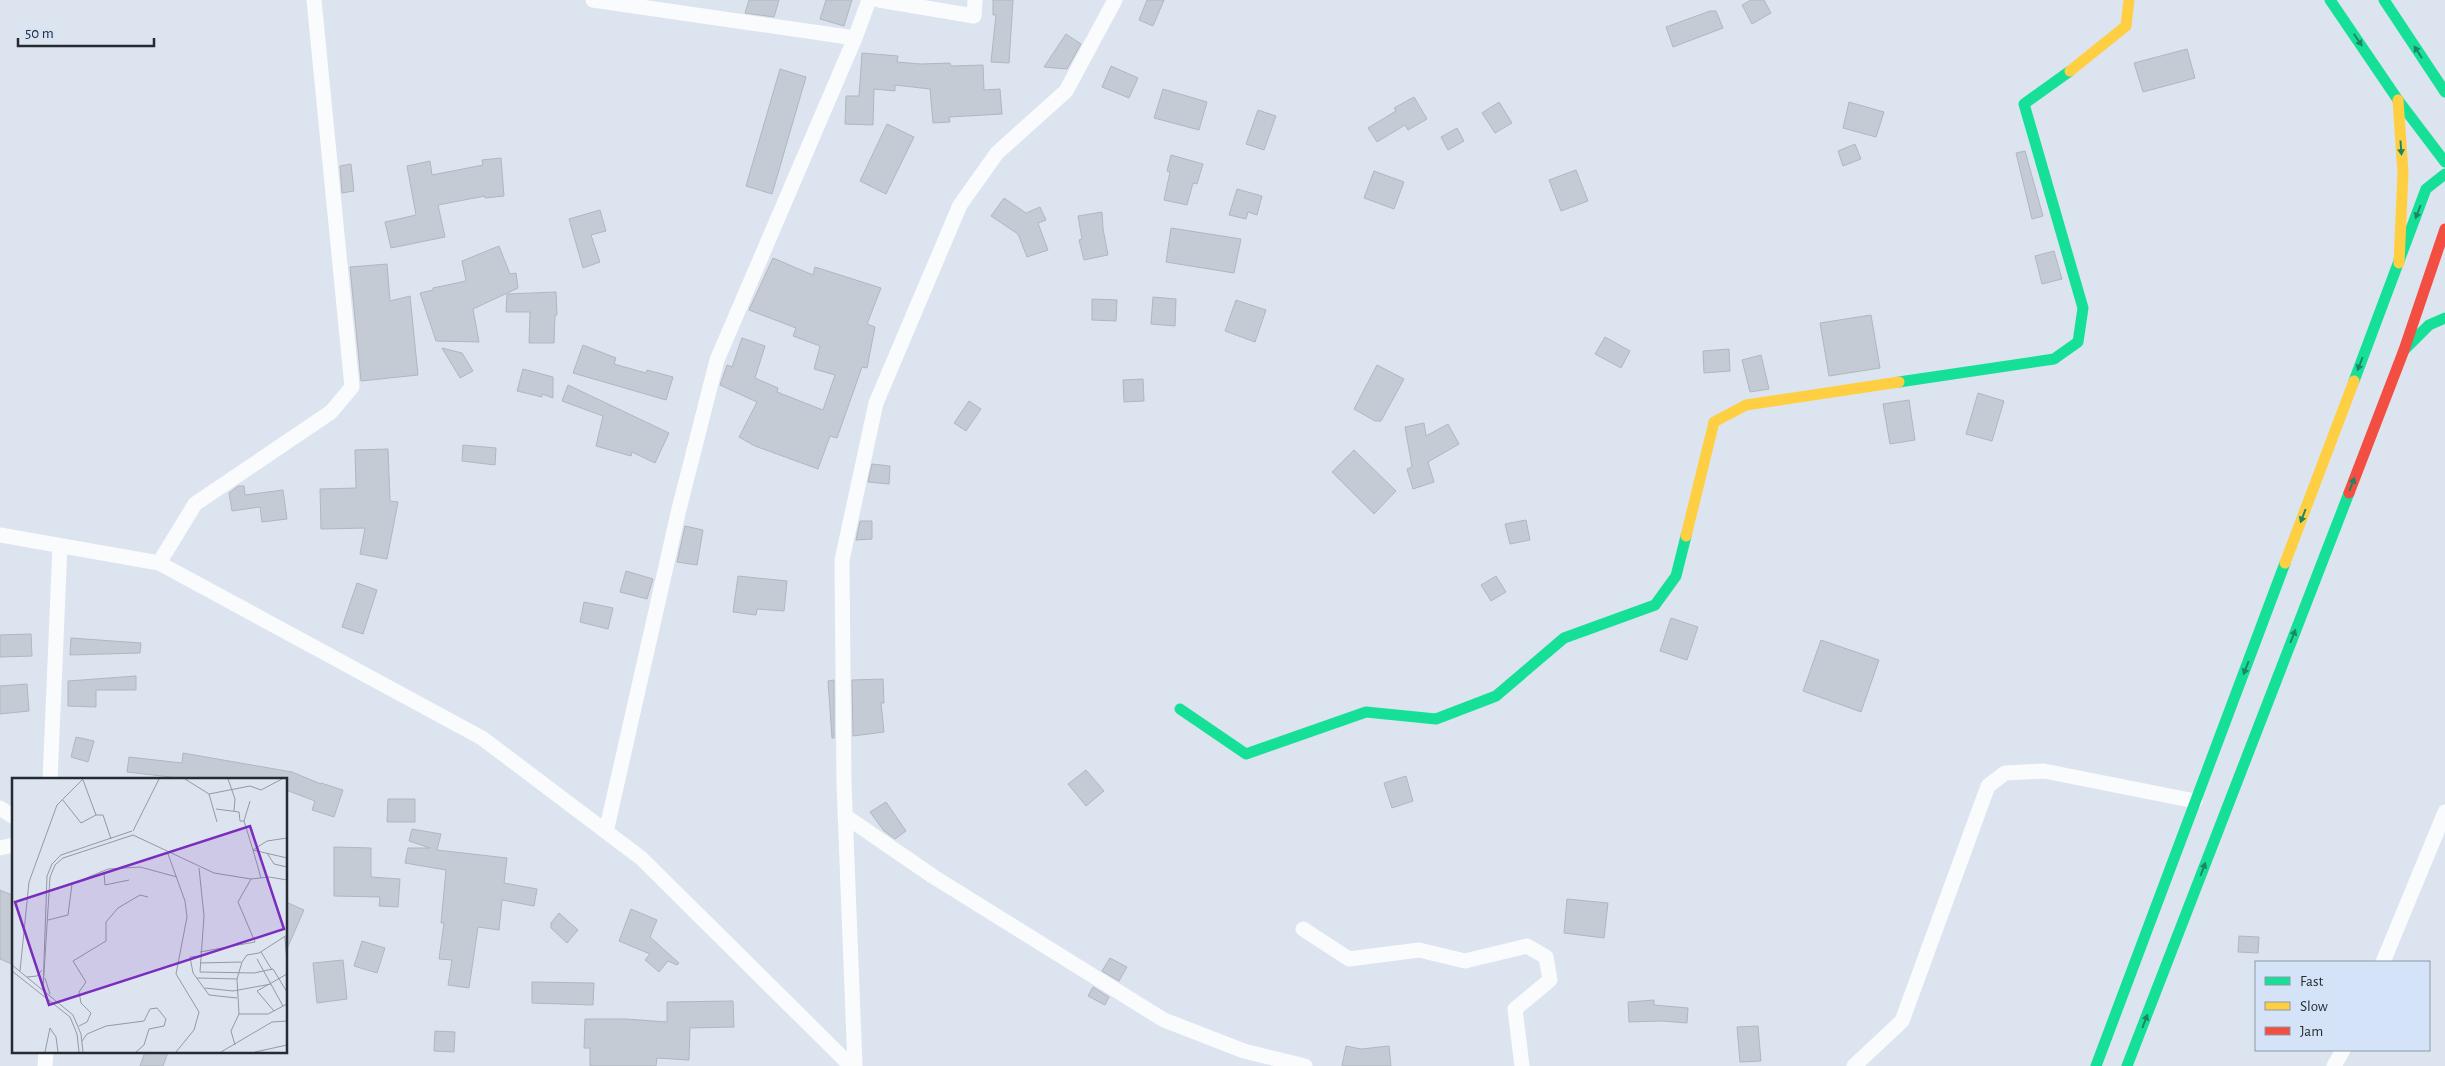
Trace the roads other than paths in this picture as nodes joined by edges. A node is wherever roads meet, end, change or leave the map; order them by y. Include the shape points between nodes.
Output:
1 (314, 0) edge
2 (593, 0) edge
3 (868, 0) edge
4 (879, 0) edge
5 (975, 0) edge
6 (1115, 0) edge
7 (2129, 0) edge
8 (2330, 0) edge
9 (2384, 0) edge
10 (855, 38) junction
11 (2445, 92) edge
12 (2398, 100) junction
13 (2445, 162) edge
14 (2445, 174) edge
15 (2445, 228) edge
16 (2399, 263) junction
17 (2445, 318) edge
18 (2404, 350) junction
19 (0, 535) edge
20 (60, 546) junction
21 (159, 563) junction
22 (1180, 708) dead end
23 (50, 778) edge
24 (2195, 801) junction
25 (0, 808) edge
26 (2445, 812) edge
27 (12, 815) edge
28 (845, 816) junction
29 (606, 832) junction
30 (1303, 929) dead end
31 (2383, 961) edge
32 (2342, 1051) edge
33 (851, 1066) edge
34 (855, 1066) edge
35 (1305, 1066) edge
36 (1522, 1066) edge
37 (1854, 1066) edge
38 (2096, 1066) edge
39 (2127, 1066) edge
40 (2334, 1066) edge

1 - 21 street via 352,387 331,412 195,504
2 - 10 street
3 - 10 street
4 - 5 street via 974,16
6 - 28 street via 1066,91 997,153 960,205 876,404 842,560
7 - 22 street via 2126,26 2024,104 2083,308 2078,342 2054,359 1746,405 1714,422 1676,576 1655,605 1564,638 1496,696 1436,719 1366,712 1246,754
8 -> 12 street
11 -> 9 street
10 - 29 street via 717,360 679,509
12 - 13 street
12 -> 16 street via 2403,173
14 -> 16 street via 2426,189
15 - 18 street
16 -> 24 street
17 - 18 street via 2429,325
39 -> 18 street
19 - 20 street
20 - 21 street
20 - 23 street
21 - 29 street via 482,738
24 - 37 street via 2044,771 2006,773 1988,786 1902,1021
24 - 38 street
25 - 27 street
26 - 31 street
28 - 34 street
28 - 35 street via 934,877 1164,1020 1244,1051
29 - 33 street via 641,858
30 - 36 street via 1349,959 1419,950 1464,961 1527,946 1546,957 1550,980 1515,1009
32 - 40 street

